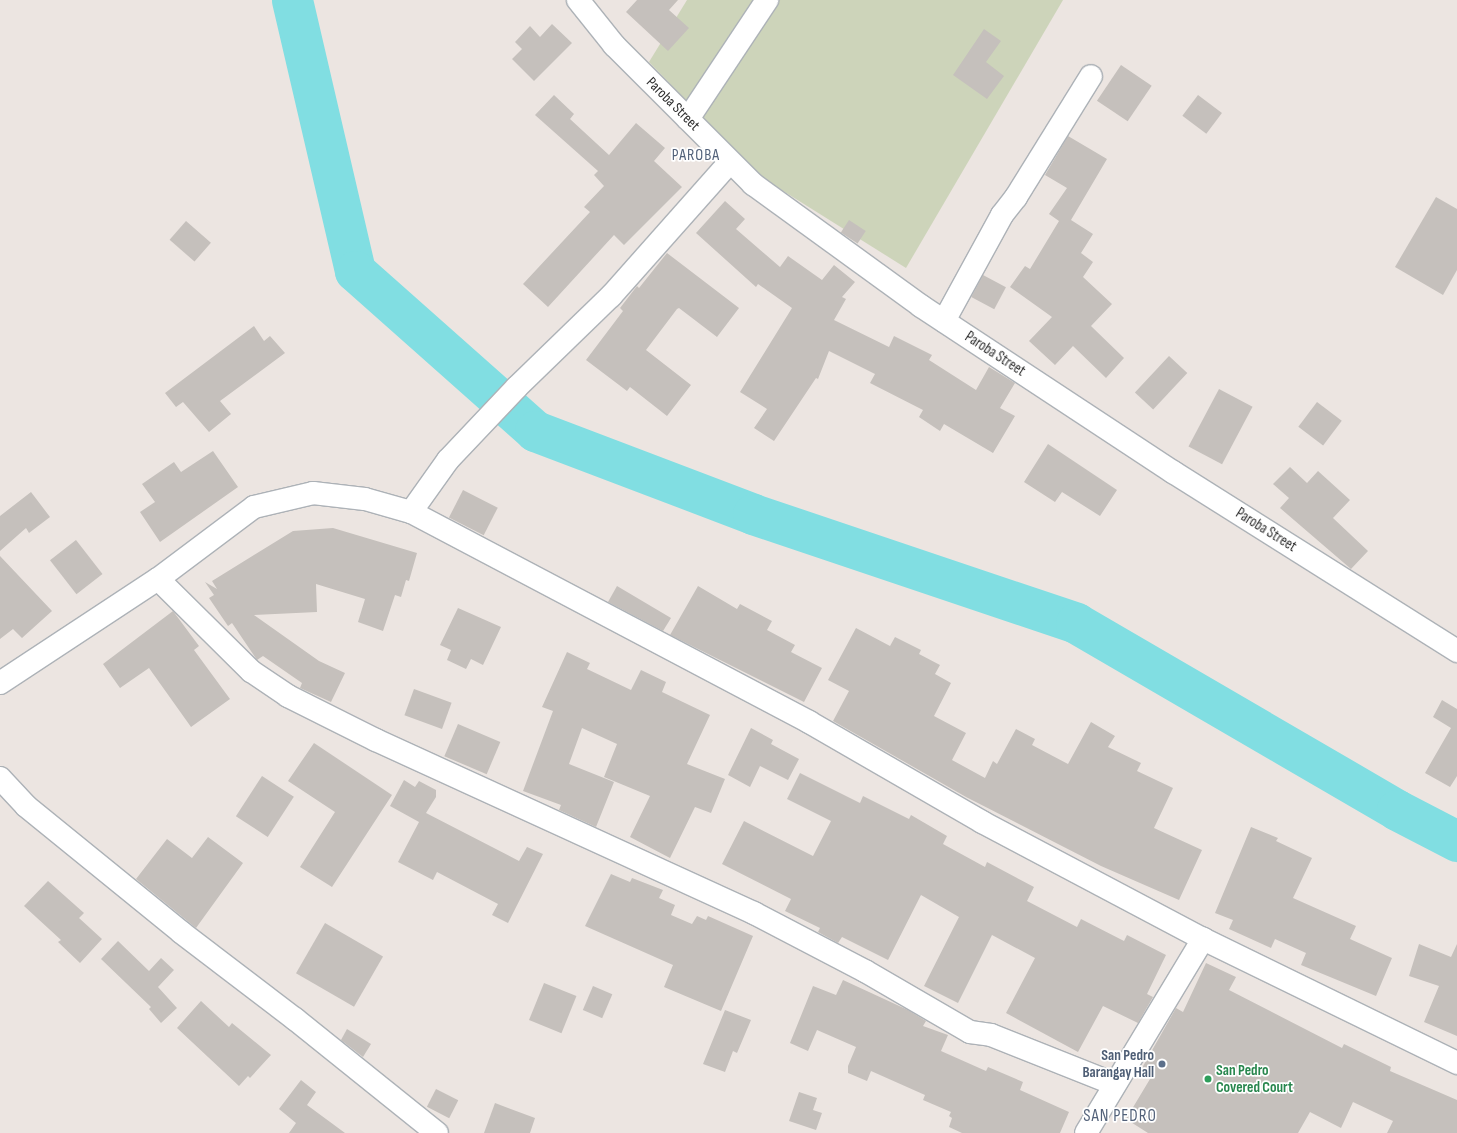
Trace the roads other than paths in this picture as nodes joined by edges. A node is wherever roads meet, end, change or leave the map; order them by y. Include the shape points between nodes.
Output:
1 (578, 0) edge
2 (767, 0) edge
3 (1091, 76) dead end
4 (688, 119) junction
5 (730, 162) junction
6 (944, 321) junction
7 (411, 512) junction
8 (158, 579) junction
9 (1457, 651) edge
10 (0, 683) edge
11 (0, 778) edge
12 (1203, 939) junction
13 (1457, 1063) edge
14 (1114, 1084) junction
15 (438, 1133) edge
16 (1086, 1133) edge

1 - 4 street, Paroba Street via 614,45
2 - 4 street
3 - 6 street via 1016,197 1002,215
4 - 5 street, Paroba Street
5 - 6 street, Paroba Street via 753,184
5 - 7 street via 611,296 448,460
6 - 9 street, Paroba Street via 1173,472
7 - 8 street via 365,499 313,493 254,507
7 - 12 street via 809,722 982,822
8 - 10 street
8 - 14 street via 251,671 288,696 376,740 754,913 865,971 970,1032 991,1035
11 - 15 street via 26,806 182,933 296,1019
12 - 13 street
12 - 14 street
14 - 16 street

